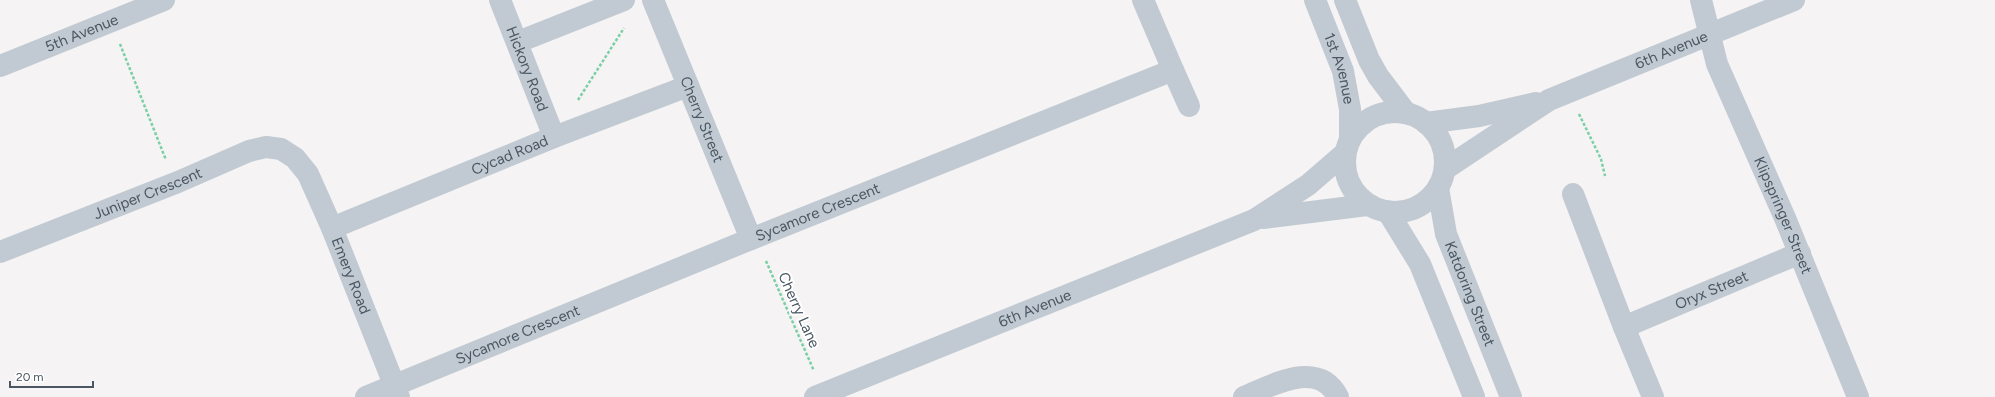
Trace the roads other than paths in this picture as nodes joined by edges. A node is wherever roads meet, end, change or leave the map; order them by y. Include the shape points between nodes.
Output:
1 (164, 0) edge
2 (500, 0) edge
3 (624, 0) edge
4 (653, 0) edge
5 (1143, 0) edge
6 (1315, 0) edge
7 (1345, 0) edge
8 (1701, 0) edge
9 (1794, 0) edge
10 (1710, 33) junction
11 (518, 42) junction
12 (0, 66) edge
13 (1173, 70) junction
14 (688, 86) junction
15 (1549, 100) junction
16 (1189, 106) dead end
17 (1406, 113) junction
18 (1426, 123) junction
19 (554, 137) junction
20 (1348, 146) junction
21 (295, 158) joint
22 (1442, 178) junction
23 (1573, 194) dead end
24 (1367, 204) junction
25 (1388, 212) junction
26 (1254, 220) junction
27 (332, 228) junction
28 (751, 239) junction
29 (0, 252) edge
30 (1800, 253) junction
31 (1624, 327) junction
32 (397, 391) edge
33 (366, 397) edge
34 (815, 397) edge
35 (1244, 397) edge
36 (1338, 397) edge
37 (1474, 397) edge
38 (1511, 397) edge
39 (1653, 397) edge
40 (1858, 397) edge

1 - 12 street, 5th Avenue
2 - 11 street, Hickory Road
3 - 11 street
4 - 14 street, Cherry Street
5 - 13 street
6 - 20 street, 1st Avenue via 1345,78 1350,109
7 - 17 street, 1st Avenue via 1369,60
8 - 10 street, Klipspringer Street
9 - 10 street, 6th Avenue
10 - 15 street, 6th Avenue
10 - 30 street, Klipspringer Street via 1717,64
11 - 19 street, Hickory Road
13 - 16 street
13 - 28 street, Sycamore Crescent
14 - 19 street, Cycad Road
14 - 28 street, Cherry Street
15 - 18 street, 6th Avenue via 1479,116
15 - 22 street, 6th Avenue
17 - 18 street
17 - 20 street via 1391,112 1377,115 1359,127
18 - 22 street via 1436,133 1443,146
19 - 27 street, Cycad Road
20 - 24 street via 1345,168 1348,182
20 - 26 street, 6th Avenue via 1313,181
21 - 27 street, Emery Road via 308,174
21 - 29 street, Juniper Crescent via 281,149 266,147 249,151 178,182
22 - 25 street via 1429,200 1416,208
22 - 38 street, Katdoring Street via 1446,234
23 - 31 street
24 - 25 street
24 - 26 street, 6th Avenue
25 - 37 street via 1420,264
26 - 34 street, 6th Avenue
27 - 32 street, Emery Road
28 - 32 street, Sycamore Crescent
30 - 31 street, Oryx Street
30 - 40 street, Klipspringer Street
31 - 39 street
32 - 33 street
35 - 36 street via 1291,378 1303,376 1328,385

